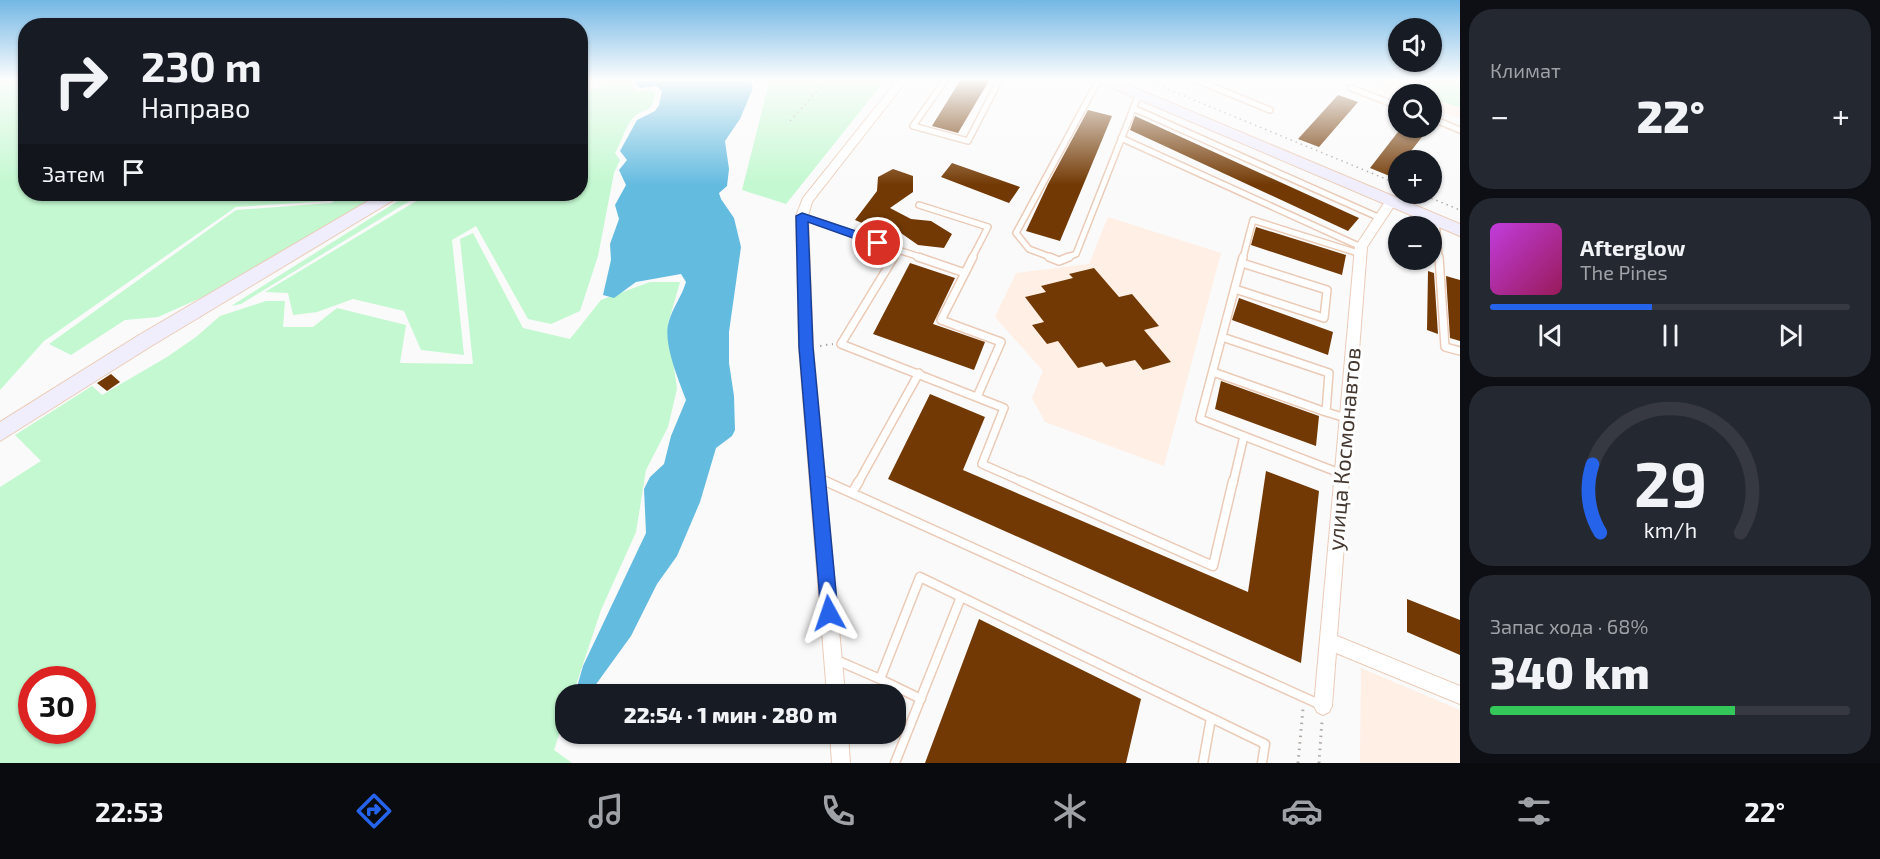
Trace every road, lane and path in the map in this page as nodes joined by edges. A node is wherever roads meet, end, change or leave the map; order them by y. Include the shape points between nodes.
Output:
1 (796, 115) edge
2 (875, 115) edge
3 (921, 115) edge
4 (982, 115) edge
5 (1081, 115) edge
6 (1130, 115) edge
7 (1178, 115) edge
8 (1187, 115) edge
9 (1198, 115) edge
10 (790, 121) dead end
11 (1442, 123) edge
12 (1460, 130) edge
13 (1121, 138) junction
14 (1388, 181) edge
15 (1388, 198) edge
16 (379, 201) edge
17 (1442, 202) edge
18 (1389, 204) edge
19 (1401, 204) edge
20 (919, 205) dead end
21 (1460, 210) edge
22 (802, 216) junction
23 (1429, 216) edge
24 (1380, 218) junction
25 (1442, 222) edge
26 (1460, 230) edge
27 (898, 249) junction
28 (1361, 250) junction
29 (1242, 263) junction
30 (1440, 270) edge
31 (965, 273) junction
32 (1235, 289) junction
33 (1222, 337) junction
34 (841, 344) junction
35 (806, 347) junction
36 (1460, 351) edge
37 (1213, 372) junction
38 (919, 373) junction
39 (977, 397) junction
40 (1326, 412) junction
41 (1347, 418) junction
42 (0, 433) edge
43 (1244, 436) junction
44 (1342, 474) junction
45 (818, 478) junction
46 (852, 494) junction
47 (961, 597) junction
48 (1328, 640) junction
49 (833, 658) junction
50 (880, 679) junction
51 (835, 684) edge
52 (1460, 695) edge
53 (1304, 698) junction
54 (921, 699) junction
55 (1323, 706) junction
56 (1211, 718) junction
57 (840, 744) edge
58 (841, 763) edge
59 (896, 763) edge
60 (1203, 763) edge
61 (1262, 763) edge
62 (1298, 763) edge
63 (1319, 763) edge

1 - 10 path
2 - 22 street via 807,201
3 - 4 lane via 913,126 968,141
5 - 13 lane via 1016,233 1029,249 1059,261 1076,254
6 - 13 lane
7 - 24 lane
8 - 15 main road
9 - 14 path
11 - 12 lane
13 - 28 lane
16 - 42 main road via 146,340
17 - 21 path
18 - 24 street, улица Космонавтов
19 - 23 main road
20 - 31 lane via 988,227
22 - 27 lane
22 - 35 street
24 - 28 street, улица Космонавтов
25 - 26 main road
27 - 31 lane
27 - 34 lane
28 - 29 lane via 1253,220
28 - 41 street, улица Космонавтов
29 - 32 lane
29 - 32 lane via 1327,290 1324,318
30 - 36 lane via 1445,346
31 - 39 lane via 941,320 1001,342
32 - 33 lane
33 - 37 lane
33 - 40 lane via 1329,373
34 - 35 path
34 - 38 lane
35 - 45 street
37 - 40 lane
37 - 43 lane via 1200,419
38 - 39 lane
38 - 46 lane
39 - 43 lane via 1004,408 982,464 1213,566
40 - 41 lane
41 - 44 street, улица Космонавтов
43 - 44 lane
44 - 48 street, улица Космонавтов
45 - 46 lane
45 - 49 street
46 - 53 lane
47 - 50 lane via 920,577
47 - 54 lane
47 - 56 lane
48 - 52 street
48 - 55 street, улица Космонавтов
49 - 50 lane
49 - 51 street
50 - 54 lane
53 - 55 lane
53 - 62 path
54 - 59 lane
55 - 63 path
56 - 60 lane
56 - 61 lane via 1265,744
57 - 58 street

